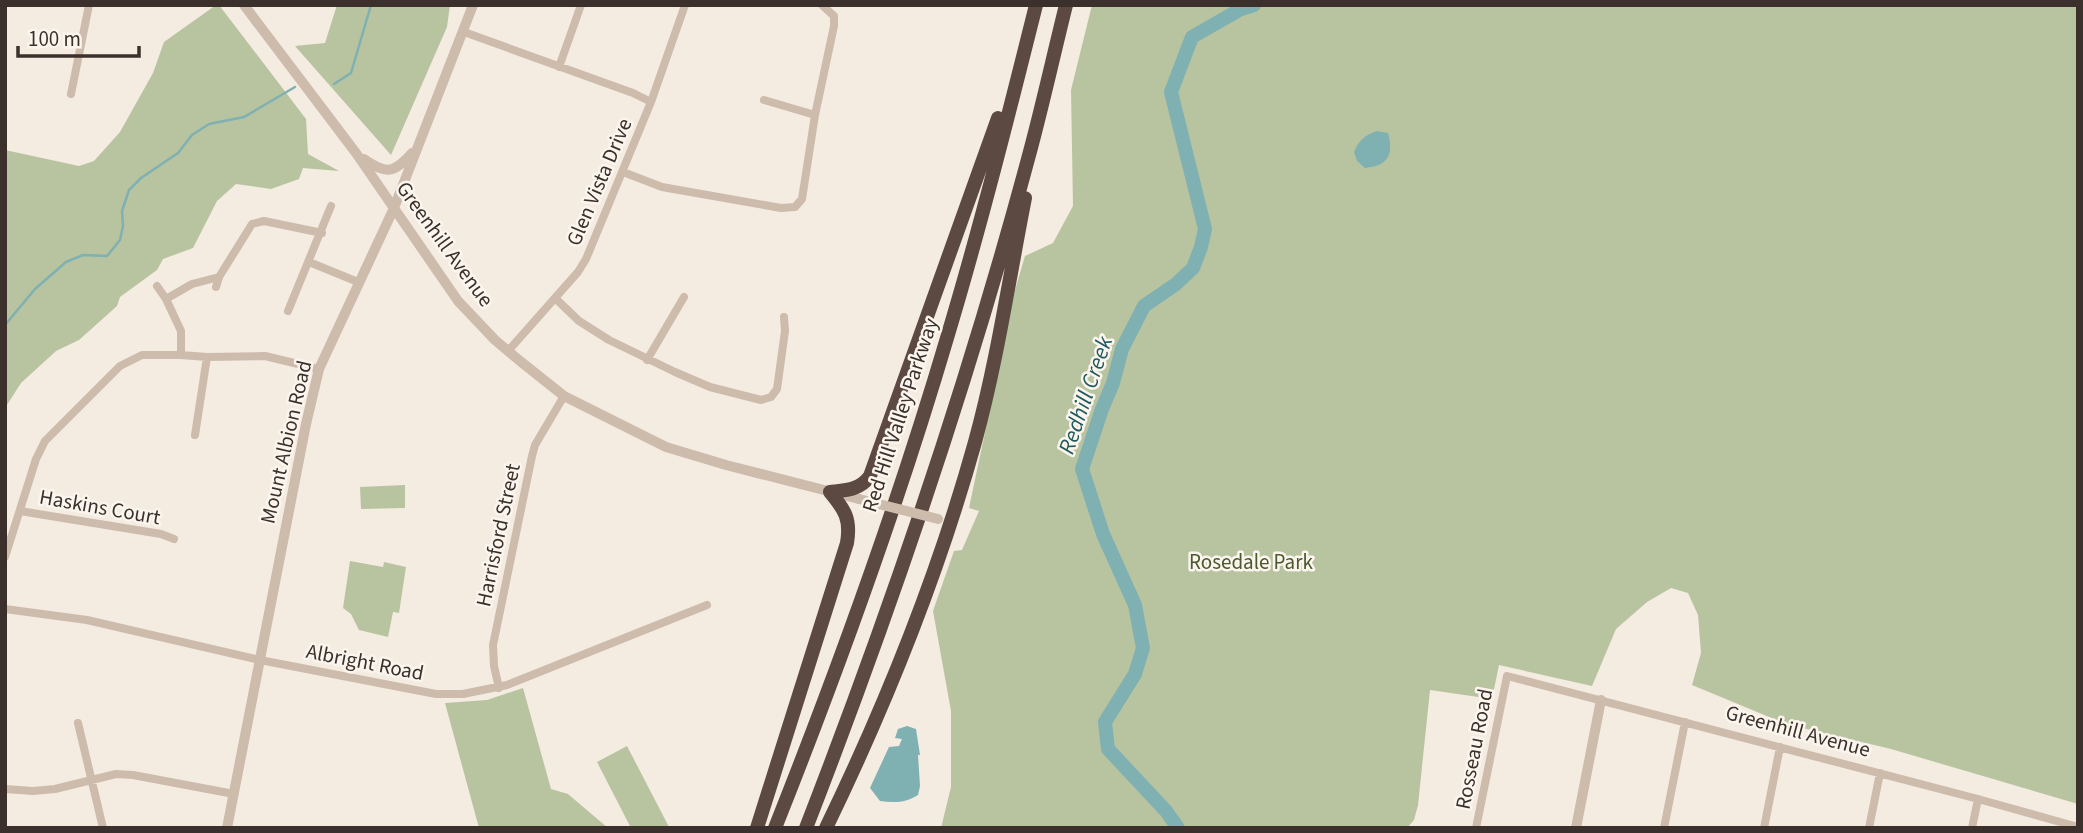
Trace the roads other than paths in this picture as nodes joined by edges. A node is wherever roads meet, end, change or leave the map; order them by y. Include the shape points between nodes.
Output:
1 (89, 5) edge
2 (244, 5) edge
3 (473, 5) edge
4 (581, 5) edge
5 (685, 5) edge
6 (822, 5) edge
7 (1036, 5) edge
8 (1066, 5) edge
9 (464, 32) junction
10 (1025, 49) junction
11 (559, 67) junction
12 (71, 94) dead end
13 (764, 100) dead end
14 (652, 102) junction
15 (815, 116) junction
16 (417, 147) junction
17 (356, 153) junction
18 (1028, 159) junction
19 (623, 172) junction
20 (331, 206) dead end
21 (394, 208) junction
22 (322, 233) junction
23 (309, 262) junction
24 (219, 277) junction
25 (358, 282) junction
26 (157, 286) dead end
27 (216, 287) dead end
28 (684, 297) dead end
29 (555, 298) junction
30 (166, 299) junction
31 (288, 311) dead end
32 (784, 317) dead end
33 (508, 351) junction
34 (181, 355) junction
35 (207, 357) junction
36 (647, 360) junction
37 (319, 369) junction
38 (564, 396) junction
39 (195, 435) dead end
40 (830, 492) junction
41 (20, 511) junction
42 (944, 520) junction
43 (174, 539) dead end
44 (5, 557) edge
45 (708, 605) dead end
46 (5, 608) edge
47 (260, 660) junction
48 (1507, 676) joint
49 (499, 688) junction
50 (1601, 699) junction
51 (1685, 722) junction
52 (78, 723) dead end
53 (1780, 747) junction
54 (1880, 773) junction
55 (91, 780) junction
56 (5, 789) edge
57 (234, 794) junction
58 (1978, 799) junction
59 (2078, 827) edge
60 (103, 828) edge
61 (227, 828) edge
62 (757, 828) edge
63 (775, 828) edge
64 (806, 828) edge
65 (826, 828) edge
66 (1476, 828) edge
67 (1576, 828) edge
68 (1664, 828) edge
69 (1764, 828) edge
70 (1869, 828) edge
71 (1972, 828) edge

1 - 12 street
2 - 17 street, Greenhill Avenue
3 - 9 street, Mount Albion Road
4 - 11 street
5 - 14 street, Glen Vista Drive
6 - 15 street via 834,16 834,26
7 - 10 highway, Red Hill Valley Parkway
8 - 18 highway
9 - 11 street
9 - 16 street, Mount Albion Road
10 - 40 highway via 870,476 854,489
10 - 63 highway, Red Hill Valley Parkway via 960,297 914,443 811,739
11 - 14 street
13 - 15 street
14 - 19 street, Glen Vista Drive
15 - 19 street via 802,199 795,207 663,187
16 - 17 street via 391,170
16 - 21 street, Mount Albion Road
17 - 21 street, Greenhill Avenue
18 - 42 highway via 1025,198 987,391 975,442
18 - 64 highway via 930,485
19 - 29 street, Glen Vista Drive via 586,259
20 - 22 street
21 - 25 street, Mount Albion Road
21 - 33 street, Greenhill Avenue via 458,301
22 - 23 street
22 - 24 street via 264,221 252,225
23 - 25 street
23 - 31 street
24 - 27 street
24 - 30 street via 192,284
25 - 37 street, Mount Albion Road
26 - 30 street
28 - 36 street
29 - 33 street, Glen Vista Drive
29 - 36 street via 579,321
30 - 34 street via 181,331
32 - 36 street via 776,389 771,397 761,400 710,387
33 - 38 street, Greenhill Avenue
34 - 35 street
34 - 41 street via 142,355 120,366 45,441
35 - 37 street via 265,356
35 - 39 street
37 - 47 street, Mount Albion Road
38 - 40 street, Greenhill Avenue via 666,447
38 - 49 street, Harrisford Street via 535,445 525,483 493,645
40 - 42 street, Greenhill Avenue, bridge
40 - 62 highway via 844,508 847,543
41 - 43 street, Haskins Court
41 - 44 street
42 - 65 highway via 889,690
45 - 49 street, Albright Road
46 - 47 street, Albright Road via 87,620
47 - 49 street, Albright Road via 436,694
47 - 57 street, Mount Albion Road
48 - 50 street, Greenhill Avenue
48 - 66 street, Rosseau Road
50 - 51 street, Greenhill Avenue
50 - 67 street
51 - 53 street, Greenhill Avenue
51 - 68 street
52 - 55 street
53 - 54 street, Greenhill Avenue
53 - 69 street
54 - 58 street, Greenhill Avenue
54 - 70 street
55 - 56 street via 55,789
55 - 57 street via 134,775
55 - 60 street
57 - 61 street, Mount Albion Road
58 - 59 street, Greenhill Avenue
58 - 71 street

